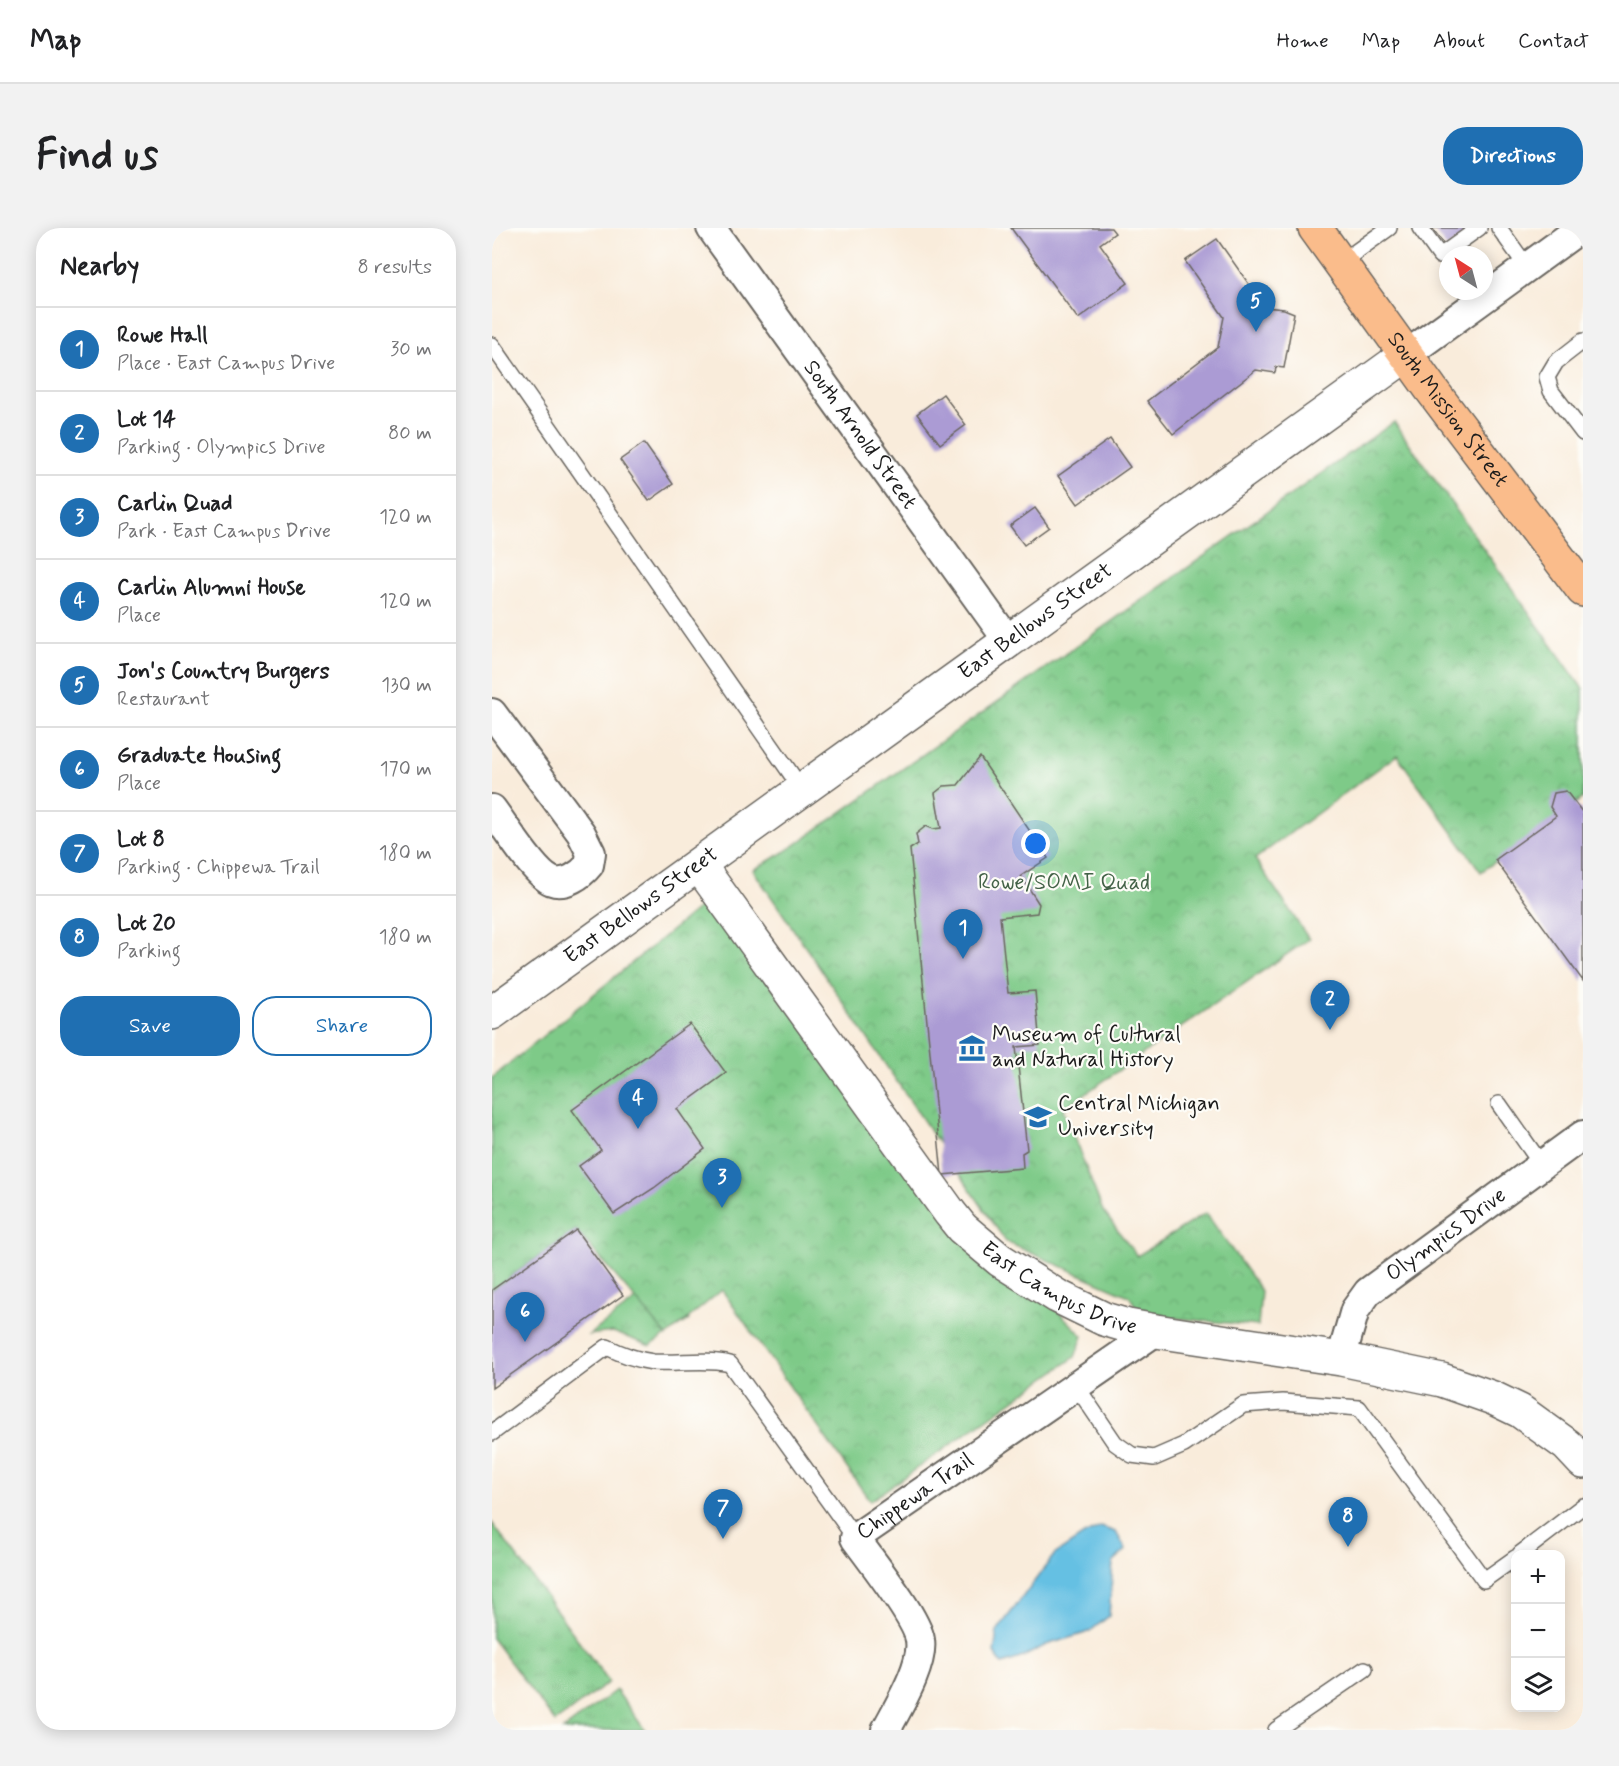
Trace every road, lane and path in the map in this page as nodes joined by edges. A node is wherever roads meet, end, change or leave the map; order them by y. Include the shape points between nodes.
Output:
1 (711, 228) edge
2 (1315, 228) edge
3 (1389, 228) edge
4 (1420, 228) edge
5 (1479, 228) edge
6 (1499, 228) edge
7 (1581, 228) edge
8 (1340, 263) junction
9 (1527, 267) junction
10 (1583, 341) edge
11 (492, 345) edge
12 (1406, 355) junction
13 (1583, 433) edge
14 (1580, 580) edge
15 (1009, 642) junction
16 (492, 713) edge
17 (803, 791) junction
18 (492, 809) edge
19 (699, 865) junction
20 (492, 1013) edge
21 (1499, 1104) dead end
22 (1583, 1135) edge
23 (1542, 1164) junction
24 (1156, 1331) junction
25 (1341, 1359) junction
26 (1077, 1387) junction
27 (492, 1433) edge
28 (1583, 1462) edge
29 (1583, 1506) edge
30 (855, 1538) junction
31 (1525, 1550) edge
32 (1511, 1561) edge
33 (1365, 1669) dead end
34 (886, 1730) edge
35 (1276, 1730) edge

1 - 15 street, South Arnold Street
2 - 8 main road, South Mission Street
3 - 8 lane
4 - 5 lane via 1440,256
6 - 9 lane
7 - 9 street, East Bellows Street
8 - 12 main road, South Mission Street
9 - 12 street, East Bellows Street
10 - 13 lane via 1556,362 1546,377 1551,391
11 - 17 lane
12 - 14 main road, South Mission Street
12 - 15 street, East Bellows Street
15 - 17 street, East Bellows Street
16 - 18 street via 580,833 591,853 589,865 568,880 549,880 534,867
17 - 19 street, East Bellows Street
19 - 20 street, East Bellows Street
19 - 24 street, East Campus Drive via 962,1228 1000,1260 1087,1312 1122,1325
21 - 23 lane
22 - 23 street, Olympics Drive
23 - 25 street, Olympics Drive via 1368,1292 1355,1310
24 - 25 street, East Campus Drive
24 - 26 street, Chippewa Trail
25 - 28 street, East Campus Drive via 1442,1380 1493,1398 1544,1428
26 - 30 street, Chippewa Trail
26 - 32 lane via 1115,1443 1132,1455 1154,1458 1184,1445 1243,1405 1283,1402 1359,1408 1484,1580
27 - 30 lane via 607,1347 652,1362 717,1361 730,1365
29 - 31 lane
30 - 34 street, Chippewa Trail via 911,1618 921,1640 917,1666
33 - 35 lane

